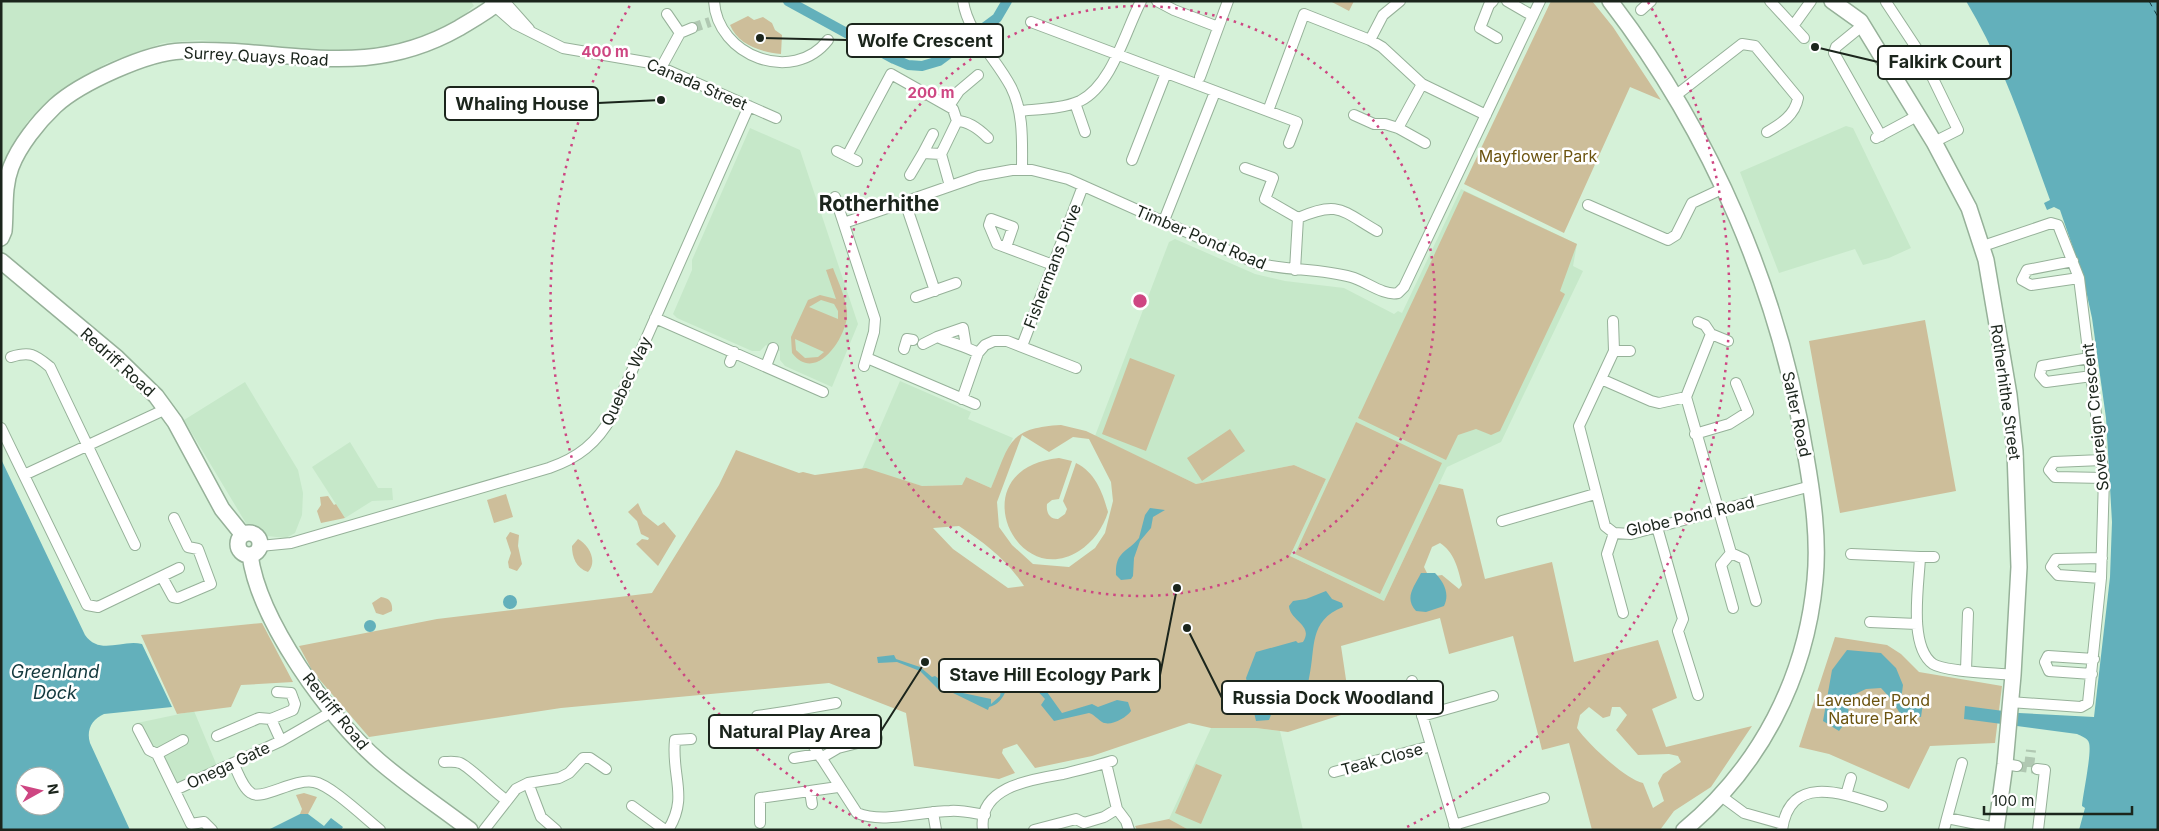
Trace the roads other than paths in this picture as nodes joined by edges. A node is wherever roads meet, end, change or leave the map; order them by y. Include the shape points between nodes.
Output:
1 (714, 1) edge
2 (963, 1) edge
3 (1141, 1) edge
4 (1157, 1) edge
5 (1228, 1) edge
6 (1400, 1) edge
7 (1494, 1) edge
8 (1507, 1) edge
9 (1540, 1) edge
10 (1610, 1) edge
11 (1651, 1) edge
12 (1770, 1) edge
13 (1811, 1) edge
14 (1832, 1) edge
15 (495, 2) edge
16 (1886, 2) edge
17 (1641, 10) dead end
18 (667, 14) dead end
19 (1533, 16) junction
20 (1031, 22) dead end
21 (1864, 25) junction
22 (1793, 26) junction
23 (1218, 27) junction
24 (692, 28) tunnel mouth
25 (680, 33) junction
26 (1497, 38) dead end
27 (1804, 38) dead end
28 (828, 40) dead end
29 (1370, 40) junction
30 (1117, 54) junction
31 (662, 66) junction
32 (1166, 73) junction
33 (978, 74) dead end
34 (1200, 77) dead end
35 (1422, 84) junction
36 (1215, 92) junction
37 (1675, 96) junction
38 (1075, 103) junction
39 (749, 106) junction
40 (949, 106) junction
41 (1019, 111) junction
42 (1268, 111) junction
43 (1354, 115) dead end
44 (1486, 115) junction
45 (1917, 116) junction
46 (776, 118) dead end
47 (957, 121) junction
48 (1398, 128) junction
49 (1085, 132) dead end
50 (1767, 132) dead end
51 (933, 134) dead end
52 (988, 138) dead end
53 (1934, 142) junction
54 (1289, 143) dead end
55 (1425, 143) dead end
56 (837, 151) dead end
57 (923, 153) junction
58 (941, 154) junction
59 (847, 156) junction
60 (1132, 160) dead end
61 (857, 161) dead end
62 (1245, 168) dead end
63 (1022, 170) junction
64 (910, 175) dead end
65 (950, 186) junction
66 (1083, 186) junction
67 (1724, 188) junction
68 (835, 196) dead end
69 (904, 202) junction
70 (1588, 205) dead end
71 (1298, 218) junction
72 (844, 223) junction
73 (1163, 223) junction
74 (1377, 231) dead end
75 (1, 238) edge
76 (1982, 246) junction
77 (1006, 247) dead end
78 (1, 261) edge
79 (2073, 261) junction
80 (1053, 265) junction
81 (1295, 270) junction
82 (2079, 278) junction
83 (956, 283) dead end
84 (935, 291) junction
85 (916, 297) dead end
86 (655, 318) junction
87 (1613, 321) dead end
88 (1698, 322) dead end
89 (1711, 334) junction
90 (937, 337) junction
91 (1728, 341) dead end
92 (966, 346) junction
93 (1022, 346) junction
94 (773, 348) dead end
95 (904, 349) dead end
96 (1614, 351) junction
97 (1630, 351) dead end
98 (734, 352) junction
99 (978, 353) junction
100 (11, 357) dead end
101 (2090, 358) junction
102 (730, 362) dead end
103 (766, 366) junction
104 (1076, 368) dead end
105 (2092, 376) junction
106 (1601, 379) junction
107 (1736, 383) dead end
108 (823, 392) dead end
109 (1686, 397) junction
110 (962, 399) junction
111 (975, 404) dead end
112 (166, 409) junction
113 (1, 428) edge
114 (1695, 434) junction
115 (87, 446) junction
116 (2102, 460) junction
117 (24, 476) junction
118 (2104, 478) junction
119 (1811, 486) junction
120 (1595, 494) junction
121 (1720, 510) junction
122 (174, 518) dead end
123 (1502, 521) dead end
124 (1658, 527) junction
125 (1614, 533) junction
126 (135, 545) dead end
127 (255, 550) junction
128 (1731, 553) junction
129 (1851, 554) dead end
130 (1920, 557) junction
131 (1934, 558) dead end
132 (2102, 558) junction
133 (179, 568) dead end
134 (162, 577) junction
135 (2101, 578) junction
136 (1756, 602) dead end
137 (1732, 608) dead end
138 (1623, 613) dead end
139 (1968, 613) dead end
140 (1870, 622) dead end
141 (1918, 624) junction
142 (2094, 659) junction
143 (1966, 670) junction
144 (2092, 674) junction
145 (2014, 675) junction
146 (1412, 681) dead end
147 (277, 692) dead end
148 (1698, 695) dead end
149 (1493, 696) dead end
150 (836, 703) dead end
151 (2010, 704) junction
152 (333, 711) junction
153 (791, 711) junction
154 (757, 716) dead end
155 (1422, 716) junction
156 (271, 719) junction
157 (138, 729) dead end
158 (217, 736) dead end
159 (692, 738) dead end
160 (877, 738) dead end
161 (183, 740) dead end
162 (281, 741) junction
163 (1431, 746) junction
164 (157, 754) junction
165 (819, 756) junction
166 (794, 758) dead end
167 (444, 762) dead end
168 (233, 763) junction
169 (1962, 764) dead end
170 (606, 769) dead end
171 (2037, 769) tunnel mouth
172 (1334, 772) dead end
173 (1851, 778) dead end
174 (528, 783) junction
175 (838, 787) junction
176 (175, 790) junction
177 (810, 791) junction
178 (1846, 795) junction
179 (1721, 796) junction
180 (1544, 798) dead end
181 (506, 800) junction
182 (812, 804) dead end
183 (632, 806) dead end
184 (1882, 806) dead end
185 (1117, 809) junction
186 (926, 810) junction
187 (985, 815) junction
188 (1947, 818) junction
189 (760, 823) dead end
190 (187, 827) edge
191 (1455, 827) edge
192 (1782, 827) edge
193 (377, 829) edge
194 (1996, 829) edge
195 (212, 830) edge
196 (470, 830) edge
197 (484, 830) edge
198 (556, 830) edge
199 (666, 830) edge
200 (936, 830) edge
201 (983, 830) edge
202 (1034, 830) edge
203 (1129, 830) edge
204 (1684, 830) edge
205 (1944, 830) edge
206 (2038, 830) edge

1 - 28 street via 714,22 748,55 765,62 795,61 821,49
2 - 41 street via 968,20 1012,88
3 - 30 street
4 - 23 street
5 - 23 street
6 - 29 street via 1383,15
7 - 26 street via 1480,28
8 - 19 street
9 - 19 street, Timber Pond Road
10 - 37 main road, Salter Road
11 - 17 street
12 - 22 street
13 - 22 street
14 - 21 main road, Rotherhithe Street
15 - 31 street, Canada Street via 505,17 563,48
15 - 75 main road, Surrey Quays Road via 469,14 462,26 426,45 374,58 338,60 181,51 163,53 127,66 65,99 21,148 7,181
16 - 53 street via 1923,58 1958,130
18 - 25 street
19 - 44 street, Timber Pond Road
20 - 30 street
21 - 45 main road, Rotherhithe Street
21 - 45 street via 1836,47 1834,53 1879,137
22 - 27 street
23 - 34 street
24 - 25 street
25 - 31 street
29 - 35 street
29 - 42 street via 1304,14
30 - 32 street
30 - 38 street via 1102,83
31 - 39 street, Canada Street
32 - 36 street
32 - 60 street
33 - 40 street
35 - 44 street
35 - 48 street
36 - 42 street
36 - 73 street
37 - 50 street via 1742,44 1755,46 1798,98 1796,108 1782,123
37 - 67 main road, Salter Road
38 - 41 street
38 - 49 street
39 - 46 street, Canada Street
39 - 86 street, Quebec Way
40 - 47 street
40 - 59 street via 891,74
41 - 63 street
42 - 54 street via 1297,122
43 - 48 street via 1374,124
44 - 81 street, Timber Pond Road via 1402,291 1394,294 1336,272
45 - 53 main road, Rotherhithe Street
47 - 52 street via 980,130
47 - 58 street
48 - 55 street
51 - 57 street
53 - 76 main road, Rotherhithe Street via 1959,186
56 - 59 street
57 - 58 street
57 - 64 street
58 - 65 street
59 - 61 street
62 - 71 street via 1273,178 1265,199
63 - 65 street, Timber Pond Road via 979,176
63 - 66 street, Timber Pond Road via 1051,174
65 - 69 street, Timber Pond Road
66 - 73 street, Timber Pond Road
66 - 80 street, Fishermans Drive
67 - 70 street via 1692,203 1676,235 1668,240
67 - 119 main road, Salter Road via 1758,268 1778,333 1802,430
68 - 72 street
69 - 72 street, Timber Pond Road
69 - 84 street
71 - 74 street via 1321,208 1341,210
71 - 81 street
72 - 110 street via 875,319 866,362
73 - 81 street, Timber Pond Road via 1256,263
76 - 79 street, Sovereign Crescent via 2051,223 2058,226
76 - 145 main road, Rotherhithe Street via 2009,395 2015,451 2019,567
77 - 80 street
78 - 112 main road, Redriff Road via 143,381
79 - 82 street, Sovereign Crescent
79 - 82 street via 2027,270 2022,280 2031,285
80 - 93 street, Fishermans Drive
82 - 101 street, Sovereign Crescent
83 - 84 street
84 - 85 street
86 - 98 street
86 - 127 street, Quebec Way via 608,422 580,454 549,468 291,543
87 - 96 street, Globe Pond Road
88 - 89 street via 1705,325
89 - 91 street
89 - 109 street
90 - 92 street
90 - 92 street via 963,328
90 - 95 street via 918,342 907,339
92 - 99 street
93 - 99 street, Fishermans Drive via 998,340 985,345
93 - 104 street, Fishermans Drive
94 - 103 street
96 - 97 street
96 - 106 street, Globe Pond Road
98 - 102 street
98 - 103 street
99 - 110 street
100 - 115 street via 24,353 35,355 50,367
101 - 105 street, Sovereign Crescent
101 - 105 street via 2042,366 2040,375 2046,382
103 - 108 street
105 - 116 street, Sovereign Crescent
106 - 109 street via 1651,402
106 - 120 street, Globe Pond Road via 1580,426
107 - 114 street via 1748,412 1729,424
109 - 114 street
110 - 111 street
112 - 115 street
112 - 127 main road, Redriff Road via 208,487 243,535 239,539 240,550
113 - 117 street
114 - 121 street
115 - 117 street
115 - 126 street
116 - 118 street, Sovereign Crescent
116 - 118 street via 2054,462 2049,470 2055,477
117 - 134 street via 87,605 98,607
118 - 132 street, Sovereign Crescent
119 - 121 street, Globe Pond Road
119 - 179 main road, Salter Road via 1816,578 1797,666 1777,716 1755,752
120 - 123 street
120 - 125 street, Globe Pond Road via 1605,526
121 - 124 street, Globe Pond Road
121 - 128 street
122 - 134 street via 188,547 198,549 211,584 178,598 173,597
124 - 125 street, Globe Pond Road via 1631,534
124 - 148 street via 1683,619 1678,631
125 - 138 street via 1607,554
127 - 152 main road, Redriff Road via 258,591 299,665
128 - 136 street via 1744,559
128 - 137 street via 1720,565
129 - 130 street
130 - 131 street
130 - 141 street
132 - 135 street, Sovereign Crescent
132 - 135 street via 2056,559 2051,567 2058,575
133 - 134 street
135 - 142 street, Sovereign Crescent
139 - 143 street
140 - 141 street
141 - 143 street via 1920,646 1934,664
142 - 144 street, Sovereign Crescent
142 - 144 street via 2048,656 2045,662 2048,671
143 - 145 street
144 - 151 street, Sovereign Crescent via 2088,703 2081,706
145 - 151 main road, Rotherhithe Street
146 - 155 street
147 - 156 street via 291,693 295,704 293,710
149 - 155 street
150 - 153 street
151 - 194 main road, Rotherhithe Street via 2011,765
152 - 162 street, Onega Gate
152 - 196 main road, Redriff Road via 379,761
153 - 154 street
153 - 165 street
155 - 163 street
156 - 158 street, Onega Gate via 259,718
156 - 162 street, Onega Gate
157 - 164 street via 148,750
159 - 199 street via 675,740 673,758 679,805
160 - 165 street
161 - 164 street
162 - 168 street, Onega Gate
163 - 172 street, Teak Close
163 - 191 street
164 - 176 street
165 - 166 street
165 - 175 street
167 - 181 street via 459,763 471,769
168 - 176 street, Onega Gate
168 - 193 street via 252,794 261,796 291,783 315,782
169 - 188 street
170 - 174 street via 590,758 584,758 559,778
171 - 206 street via 2045,770
173 - 178 street
174 - 181 street via 516,789
174 - 198 street via 541,816
175 - 177 street
175 - 186 street via 850,806 865,816
176 - 190 street
177 - 182 street
177 - 189 street via 760,798
178 - 184 street
178 - 192 street via 1822,791 1804,795 1795,802
179 - 192 street via 1744,813
179 - 204 main road, Salter Road
180 - 191 street
181 - 197 street
183 - 199 street
185 - 187 street via 1109,762 1018,782 1004,790 989,805
185 - 202 street via 1084,823 1076,818
185 - 203 street
186 - 187 street
186 - 200 street
187 - 201 street
188 - 194 street
188 - 205 street
190 - 195 street via 204,822

